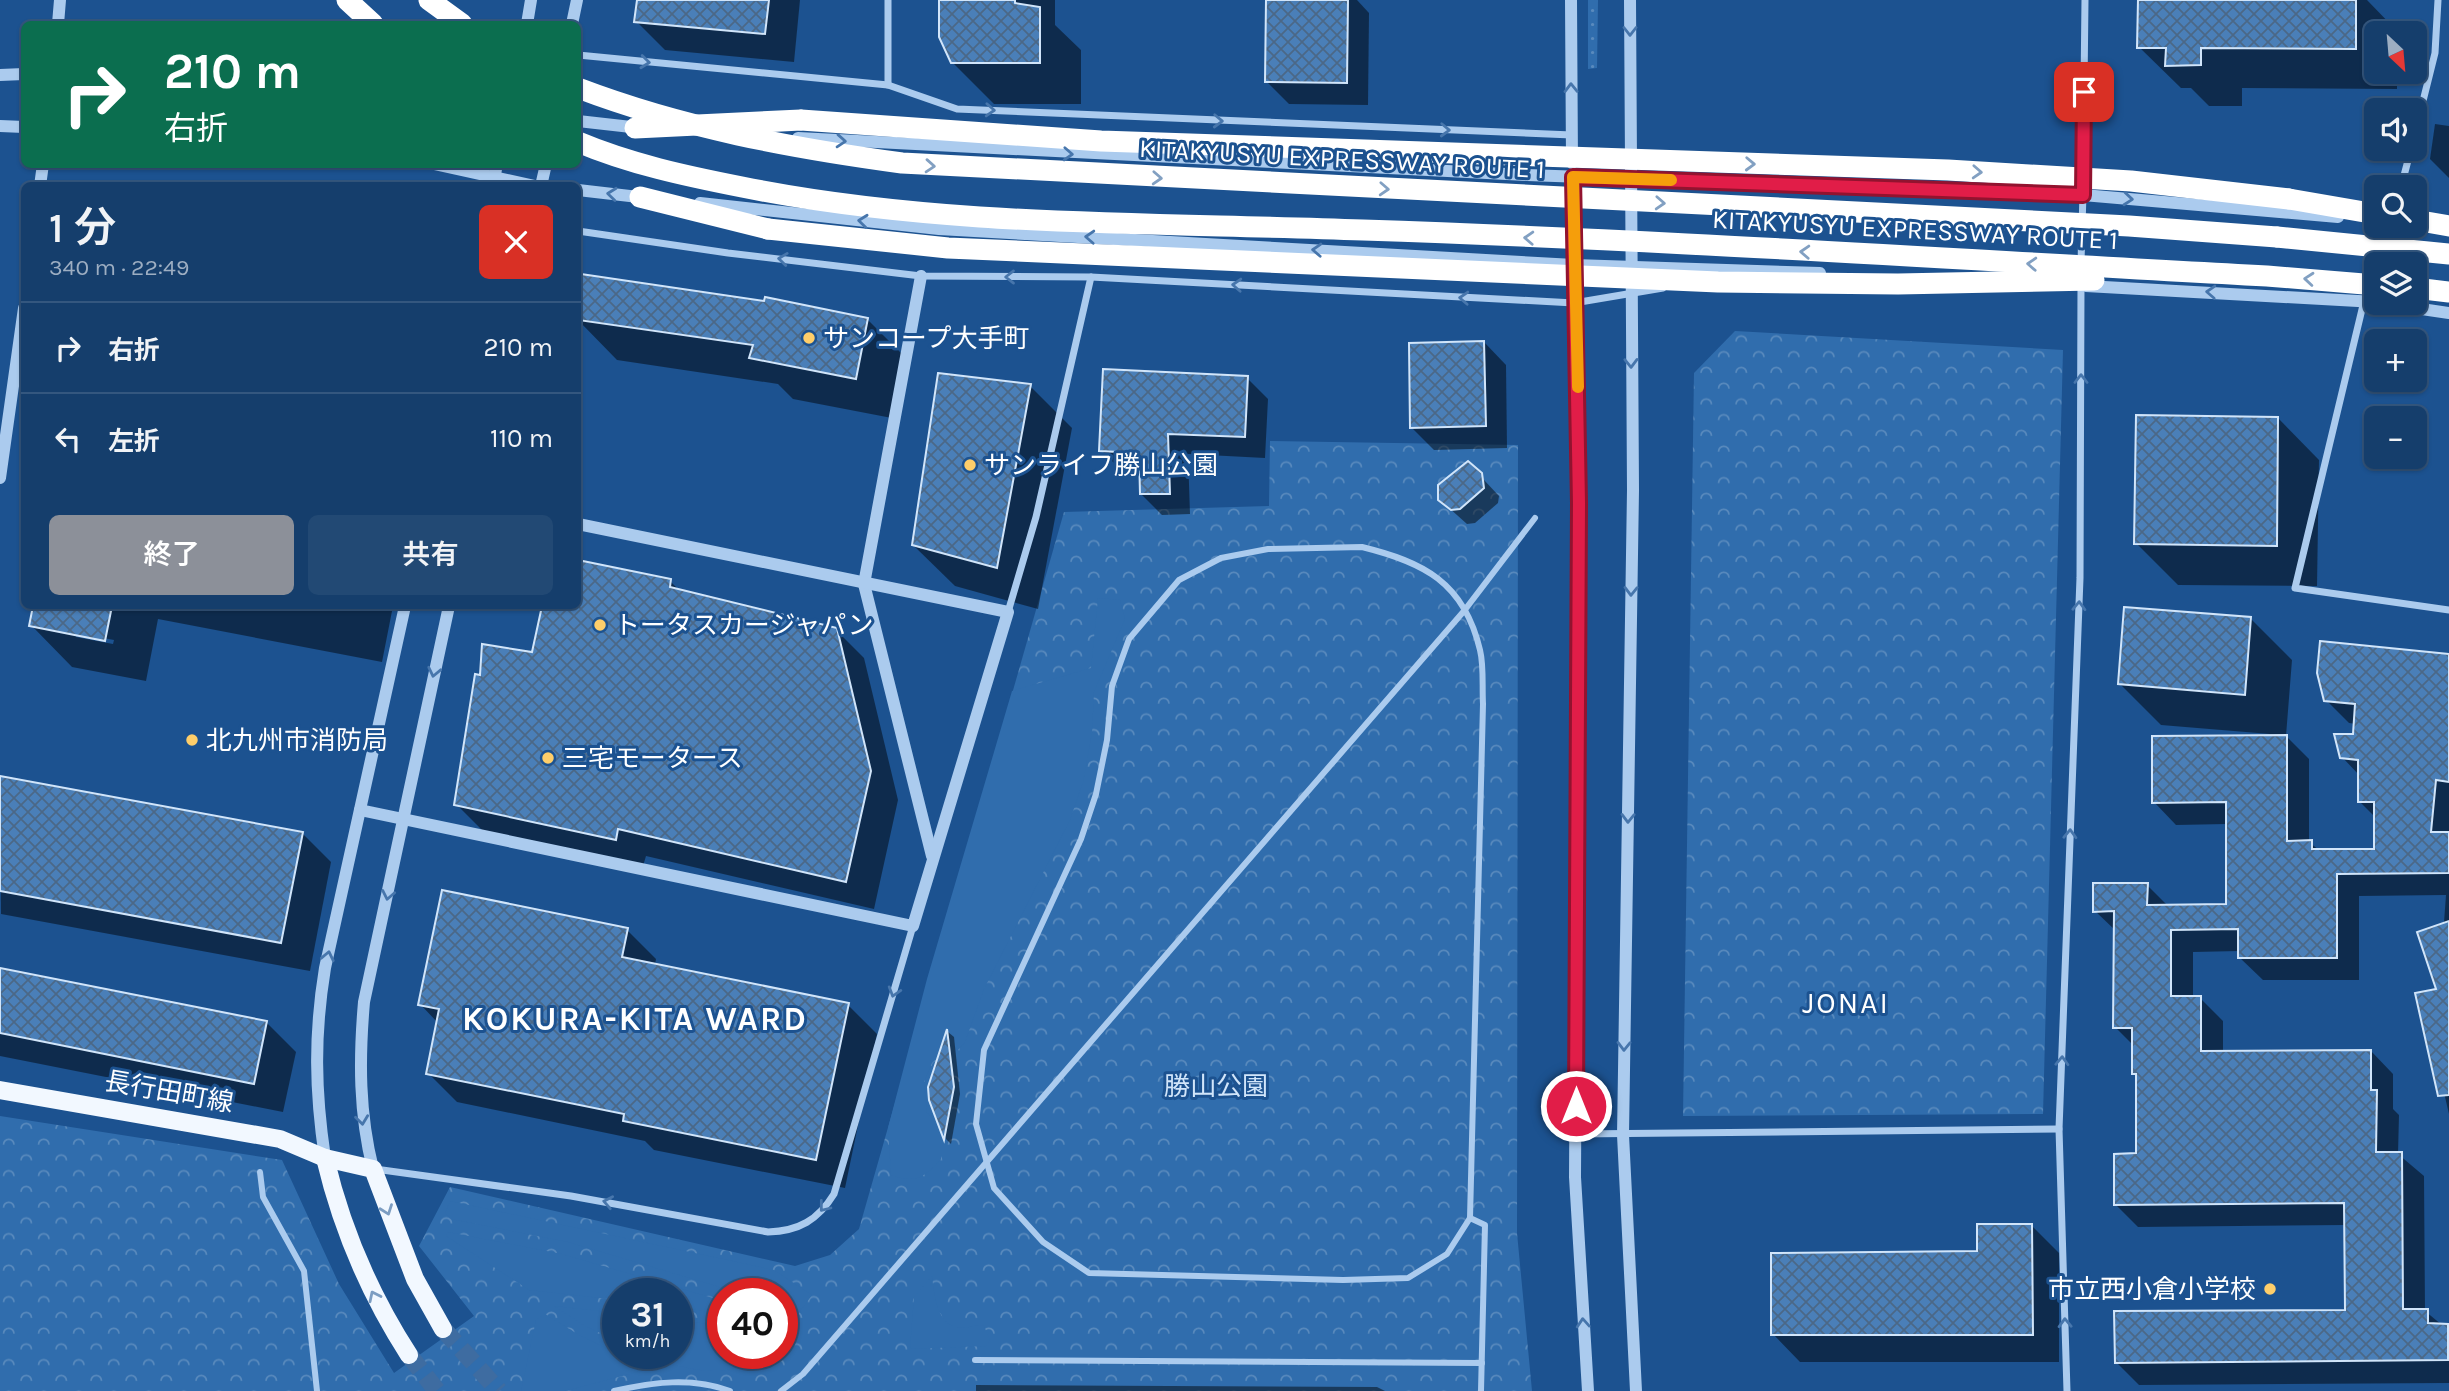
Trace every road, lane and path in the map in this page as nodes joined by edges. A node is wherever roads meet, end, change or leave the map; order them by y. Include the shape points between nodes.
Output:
1 (60, 0) edge
2 (346, 0) edge
3 (429, 0) edge
4 (531, 0) edge
5 (577, 0) edge
6 (888, 0) edge
7 (1571, 0) edge
8 (1630, 0) edge
9 (2085, 0) edge
10 (2438, 0) edge
11 (58, 21) edge
12 (370, 21) edge
13 (458, 21) edge
14 (528, 21) edge
15 (573, 21) edge
16 (581, 55) edge
17 (21, 74) edge
18 (1, 75) edge
19 (888, 86) junction
20 (581, 89) edge
21 (2424, 98) edge
22 (581, 121) edge
23 (0, 126) edge
24 (21, 127) edge
25 (635, 128) junction
26 (1572, 135) junction
27 (581, 143) edge
28 (454, 168) edge
29 (495, 176) edge
30 (1573, 177) junction
31 (1630, 179) junction
32 (519, 182) edge
33 (581, 190) edge
34 (2083, 195) junction
35 (640, 197) junction
36 (2364, 212) edge
37 (2364, 219) edge
38 (2427, 223) edge
39 (2449, 226) edge
40 (581, 231) edge
41 (2449, 254) edge
42 (1574, 265) junction
43 (1629, 265) junction
44 (1750, 270) junction
45 (921, 276) junction
46 (2267, 276) junction
47 (1091, 277) junction
48 (2081, 285) junction
49 (2427, 289) edge
50 (2449, 292) edge
51 (1629, 295) junction
52 (2364, 296) edge
53 (2364, 298) edge
54 (1574, 303) junction
55 (2427, 309) edge
56 (2449, 313) edge
57 (2369, 315) edge
58 (21, 359) edge
59 (18, 410) edge
60 (0, 478) edge
61 (1535, 518) dead end
62 (581, 525) edge
63 (864, 583) junction
64 (404, 609) edge
65 (448, 609) edge
66 (2449, 610) edge
67 (1465, 611) junction
68 (1008, 612) junction
69 (360, 810) junction
70 (402, 820) junction
71 (932, 857) junction
72 (913, 926) junction
73 (0, 1090) edge
74 (2059, 1129) junction
75 (1576, 1134) junction
76 (1623, 1135) junction
77 (326, 1158) junction
78 (987, 1163) junction
79 (373, 1169) junction
80 (260, 1172) dead end
81 (1470, 1218) junction
82 (443, 1329) tunnel mouth
83 (409, 1354) tunnel mouth
84 (975, 1360) dead end
85 (1482, 1363) junction
86 (317, 1391) edge
87 (614, 1391) edge
88 (730, 1391) edge
89 (781, 1391) edge
90 (1481, 1391) edge
91 (1588, 1391) edge
92 (1636, 1391) edge
93 (2067, 1391) edge

1 - 11 street
2 - 12 highway
3 - 13 highway
4 - 14 street
5 - 15 street
6 - 19 street
26 -> 7 street
8 -> 31 street
9 - 34 street
10 - 21 street via 2435,53
16 -> 19 street
17 - 18 street
19 -> 26 street via 957,108
20 -> 41 highway, KITAKYUSYU EXPRESSWAY ROUTE 1, bridge via 632,109 718,132 809,151 902,163 2129,226
22 - 25 street
23 - 24 street
25 -> 30 street via 984,150
25 -> 36 highway, bridge via 801,120 1101,141 1948,170 2105,179
26 - 30 street
46 -> 27 highway, KITAKYUSYU EXPRESSWAY ROUTE 1, bridge via 1367,230 980,218 781,195 693,177
28 - 29 street
29 - 32 street
30 - 31 street
30 - 42 street
31 - 34 street
31 - 43 street
35 -> 33 street
34 -> 37 street
34 - 48 street
42 -> 35 street via 939,229
35 - 46 highway, bridge via 768,229 948,248 1718,282 1898,284
38 - 39 highway
45 -> 40 street
42 - 43 street
42 - 54 street
43 - 44 street
43 - 51 street
44 - 48 street
44 - 51 street
47 -> 45 street
45 - 63 street
52 -> 46 highway, KITAKYUSYU EXPRESSWAY ROUTE 1, bridge
54 -> 47 street
47 - 68 street via 1036,517
53 -> 48 street
74 -> 48 street via 2080,578
49 - 50 highway
51 - 54 street
51 -> 76 street via 1633,490
54 - 75 street via 1579,490
55 - 56 street
57 - 66 street via 2295,588
58 - 59 street
59 - 60 street
61 - 67 street
62 - 63 street
63 - 68 street
63 - 71 street
64 - 69 street
65 -> 70 street
67 - 78 street
67 - 78 street via 1431,571 1404,557 1362,547 1268,549 1221,558 1179,580 1153,608 1129,639 1112,686 1107,740 1081,839 984,1050 976,1124
67 - 81 street via 1480,650 1483,704
68 - 71 street
69 - 70 street
77 -> 69 street via 316,1099 316,1023
70 - 72 street
70 -> 79 street via 360,1047 360,1105
71 - 72 street
72 -> 79 street via 834,1194 808,1224 768,1232 571,1196
73 - 77 main road, 長行田町線 via 280,1139
74 - 76 street
93 -> 74 street
75 - 76 street
91 -> 75 street
76 - 92 street
77 - 79 main road, 長行田町線
83 -> 77 main road via 359,1265
78 - 81 street via 994,1188 1043,1241 1089,1273 1408,1278 1447,1254
78 - 89 street via 803,1374
79 -> 82 main road via 415,1279
80 - 86 street via 263,1197 304,1271
81 - 85 street via 1485,1225
84 - 85 street
85 - 90 street
87 - 88 street via 659,1381 714,1385

